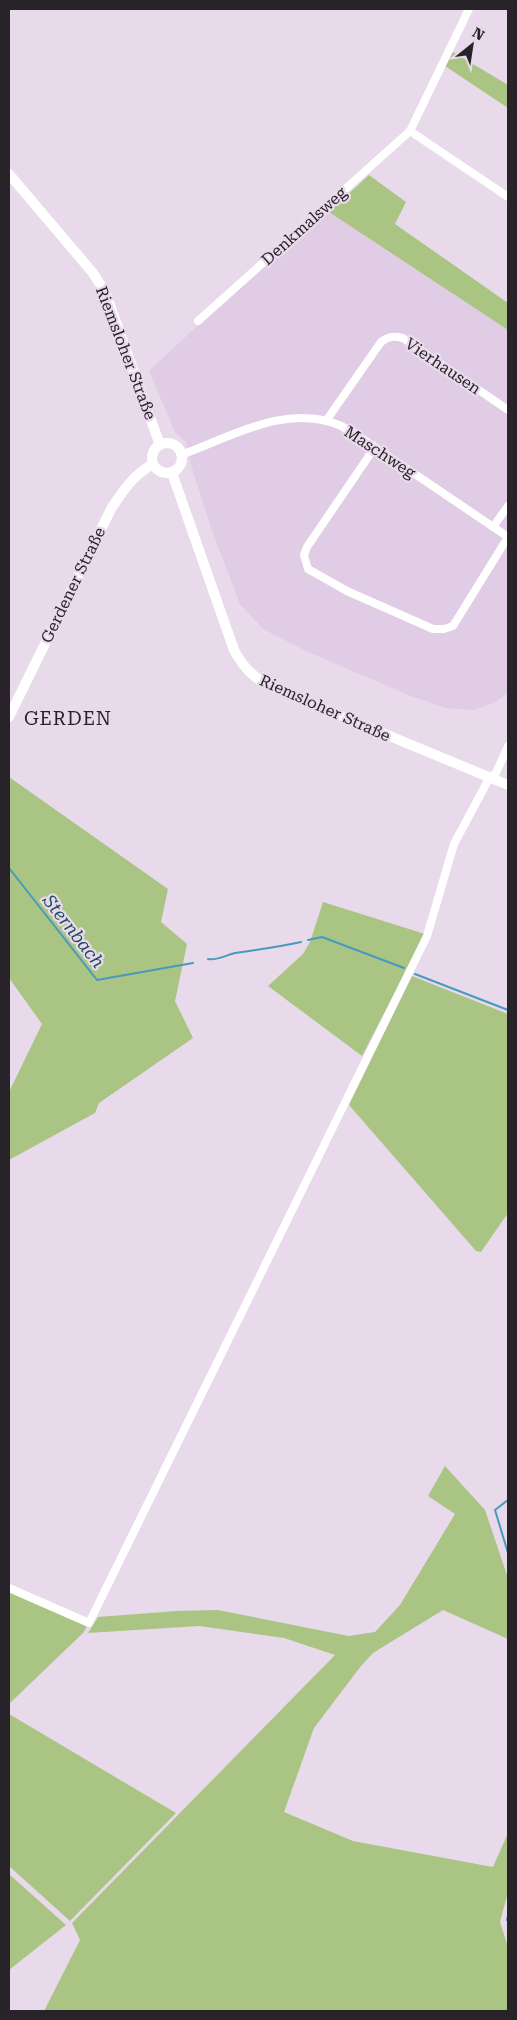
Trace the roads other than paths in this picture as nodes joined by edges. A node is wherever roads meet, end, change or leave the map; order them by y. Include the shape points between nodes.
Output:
1 (469, 9) edge
2 (410, 131) junction
3 (9, 174) edge
4 (508, 197) edge
5 (198, 321) dead end
6 (508, 410) edge
7 (326, 421) junction
8 (160, 445) junction
9 (376, 447) junction
10 (181, 455) junction
11 (152, 464) junction
12 (172, 473) junction
13 (508, 506) edge
14 (493, 527) junction
15 (508, 537) edge
16 (9, 717) edge
17 (508, 746) edge
18 (489, 778) junction
19 (508, 785) edge
20 (9, 1588) edge

1 - 2 street, Denkmalsweg
2 - 4 street
2 - 5 street, Denkmalsweg
3 - 8 main road, Riemsloher Straße via 93,273 106,294
6 - 7 street, Vierhausen via 403,338 395,336 381,342
7 - 9 street, Maschweg
7 - 10 street, Maschweg via 302,417 279,419
8 - 10 main road via 173,445
8 - 11 main road via 152,455
9 - 14 street, Maschweg
9 - 15 street via 307,547 304,555 308,569 347,591 424,626 444,629 458,620
10 - 12 main road via 179,468
11 - 12 main road via 163,473
11 - 16 main road, Gerdener Straße via 122,492 111,509
12 - 18 main road, Riemsloher Straße via 234,650 249,673 262,683
13 - 14 street
14 - 15 street, Maschweg
17 - 18 street via 496,773
18 - 19 main road, Riemsloher Straße
18 - 20 street via 454,844 427,936 89,1623

